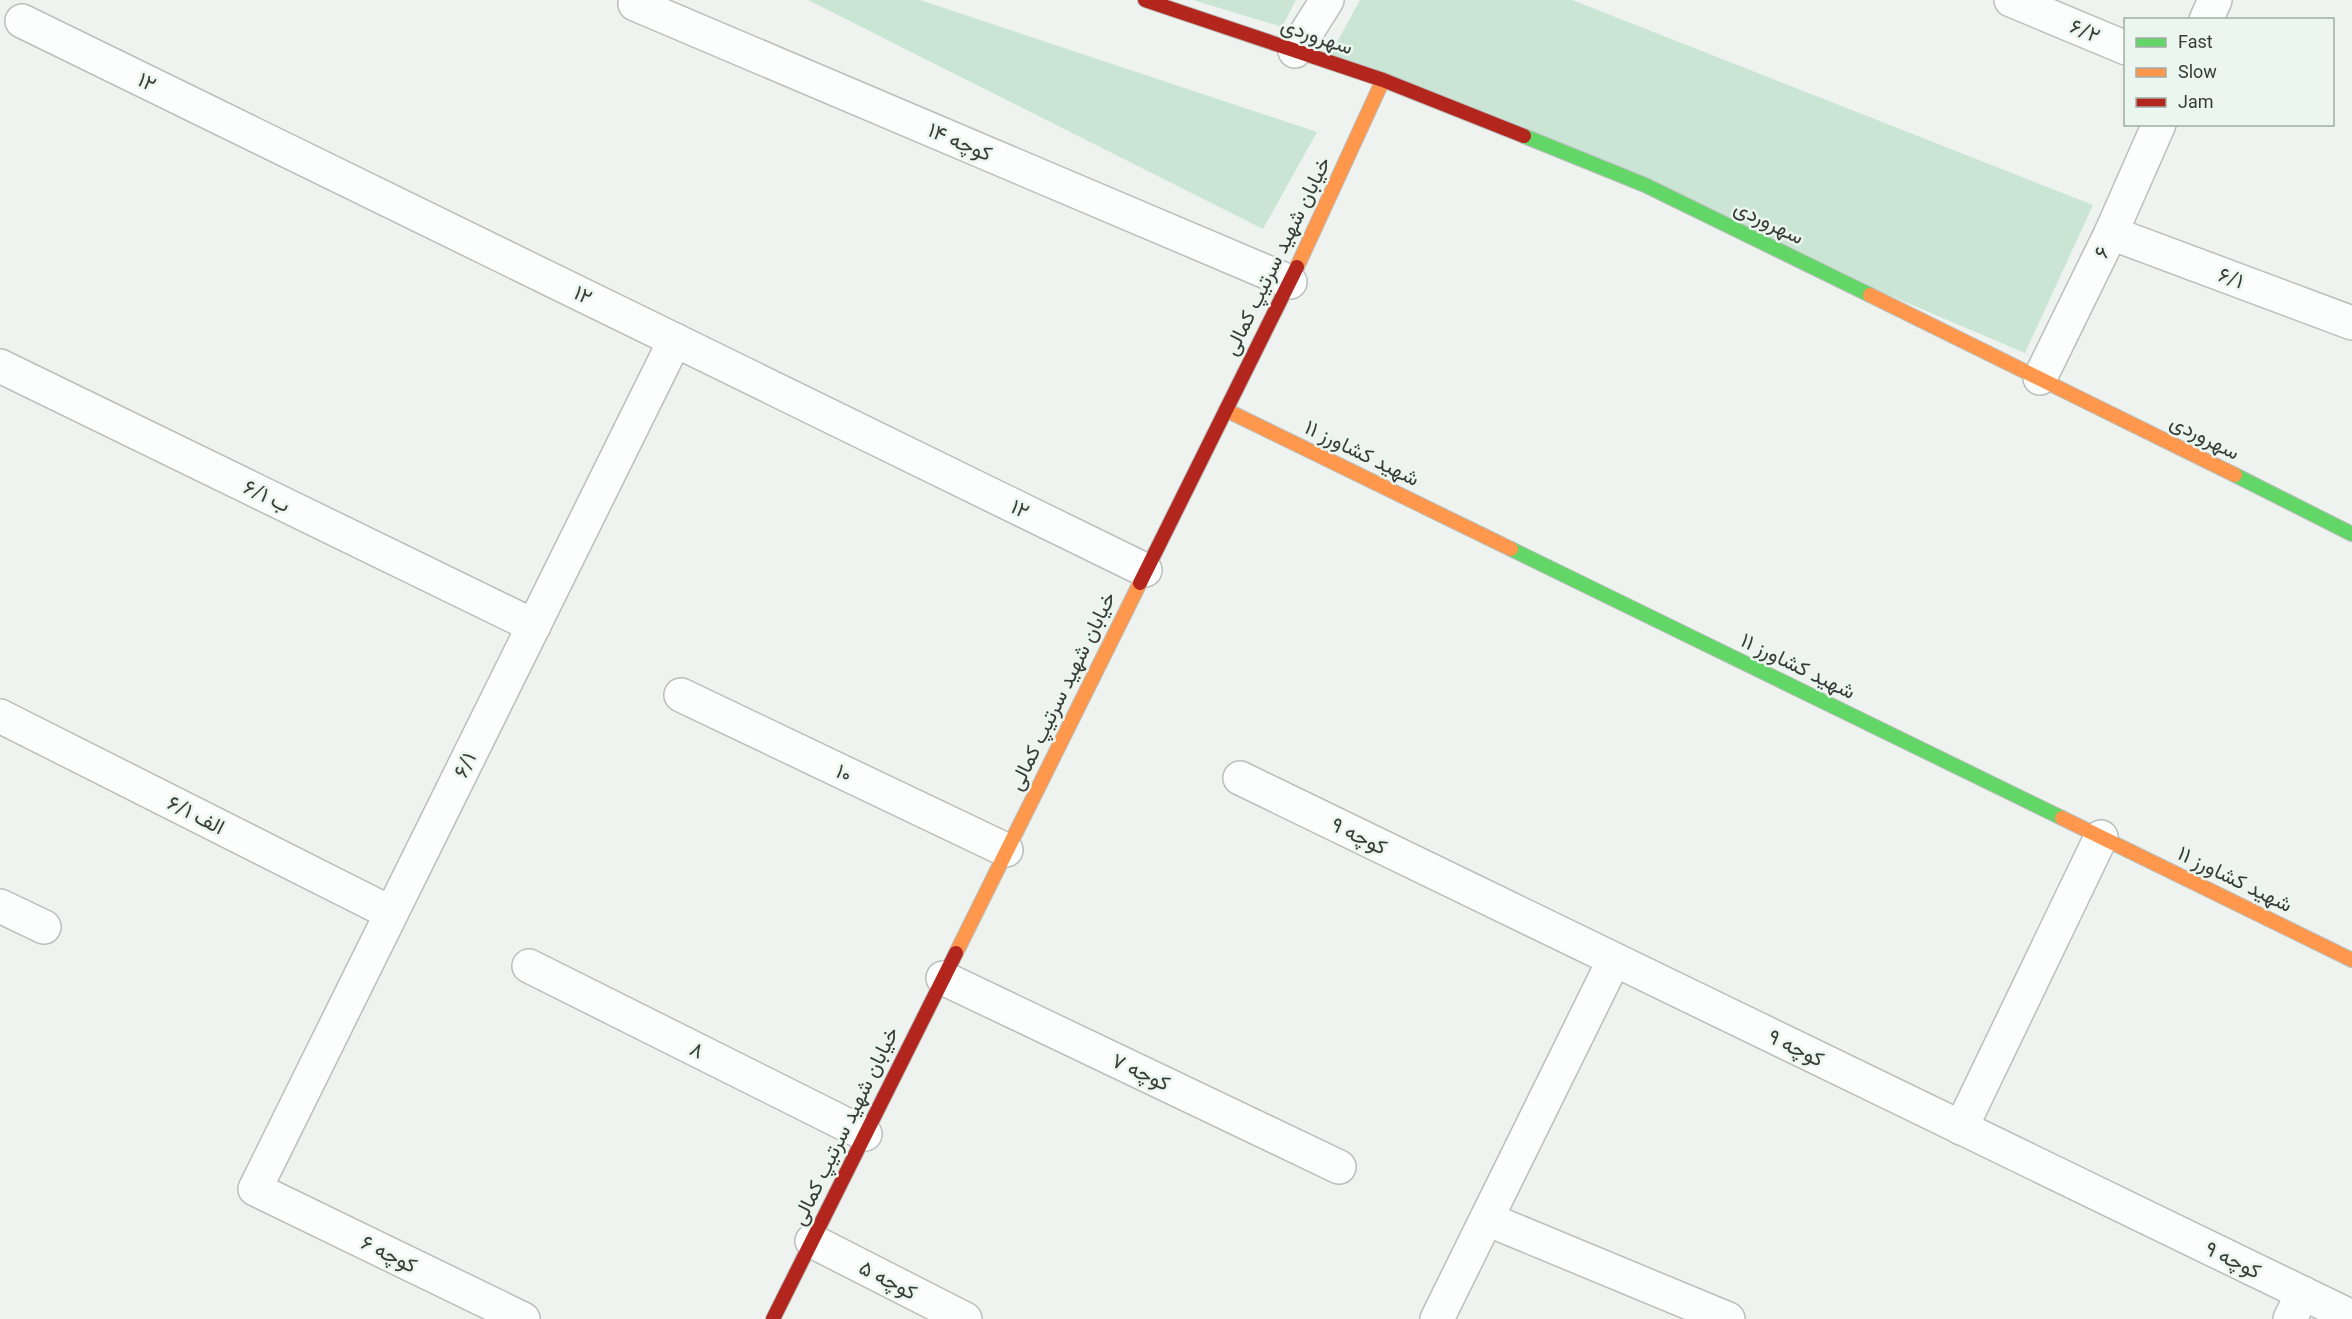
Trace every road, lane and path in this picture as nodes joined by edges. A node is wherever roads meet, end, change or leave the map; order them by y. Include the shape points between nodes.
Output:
1 (638, 0) edge
2 (1145, 0) edge
3 (1327, 0) edge
4 (2011, 0) edge
5 (2215, 0) edge
6 (2207, 18) edge
7 (22, 21) dead end
8 (2124, 47) edge
9 (1295, 51) junction
10 (1383, 80) junction
11 (2158, 126) edge
12 (2111, 233) junction
13 (1290, 282) junction
14 (2352, 323) edge
15 (675, 340) junction
16 (0, 366) edge
17 (2040, 378) junction
18 (1226, 410) junction
19 (2352, 534) edge
20 (1145, 570) junction
21 (534, 626) junction
22 (681, 695) dead end
23 (0, 716) edge
24 (1240, 778) dead end
25 (2101, 837) junction
26 (1006, 850) junction
27 (0, 906) edge
28 (391, 913) junction
29 (44, 927) dead end
30 (1614, 960) junction
31 (2352, 960) edge
32 (529, 966) dead end
33 (943, 978) junction
34 (1961, 1128) junction
35 (865, 1134) junction
36 (1340, 1167) dead end
37 (255, 1189) joint
38 (1487, 1219) junction
39 (812, 1241) junction
40 (2297, 1306) edge
41 (2352, 1317) edge
42 (522, 1319) edge
43 (773, 1319) edge
44 (965, 1319) edge
45 (1437, 1319) edge
46 (1728, 1319) edge

1 - 13 street, کوچه ۱۴ via 635,4
2 - 9 street, سهروردی
3 - 9 street
4 - 8 street, ۶/۲
5 - 6 street
7 - 15 street, ۱۲
9 - 10 street, سهروردی
10 - 13 street, خیابان شهید سرتیپ کمالی
10 - 17 street, سهروردی via 1645,185
11 - 12 street, ۶
12 - 14 street, ۶/۱
12 - 17 street, ۶
13 - 18 street, خیابان شهید سرتیپ کمالی
15 - 20 street, ۱۲
15 - 21 street, ۶/۱
16 - 21 street, ۶/۱ ب
17 - 19 street, سهروردی
18 - 20 street, خیابان شهید سرتیپ کمالی
18 - 25 street, ۱۱ شهید کشاورز
20 - 26 street, خیابان شهید سرتیپ کمالی
21 - 28 street, ۶/۱
22 - 26 street, ۱۰
23 - 28 street, ۶/۱ الف
24 - 30 street, کوچه ۹
25 - 31 street, ۱۱ شهید کشاورز
25 - 34 street
26 - 33 street, خیابان شهید سرتیپ کمالی
27 - 29 street
28 - 37 street, ۶/۱
30 - 34 street, کوچه ۹
30 - 38 street
32 - 35 street, ۸
33 - 35 street, خیابان شهید سرتیپ کمالی
33 - 36 street, کوچه ۷
34 - 40 street, کوچه ۹
35 - 39 street, خیابان شهید سرتیپ کمالی
37 - 42 street, کوچه ۶
38 - 45 street
38 - 46 street
39 - 43 street, خیابان شهید سرتیپ کمالی
39 - 44 street, کوچه ۵
40 - 41 street, کوچه ۹

